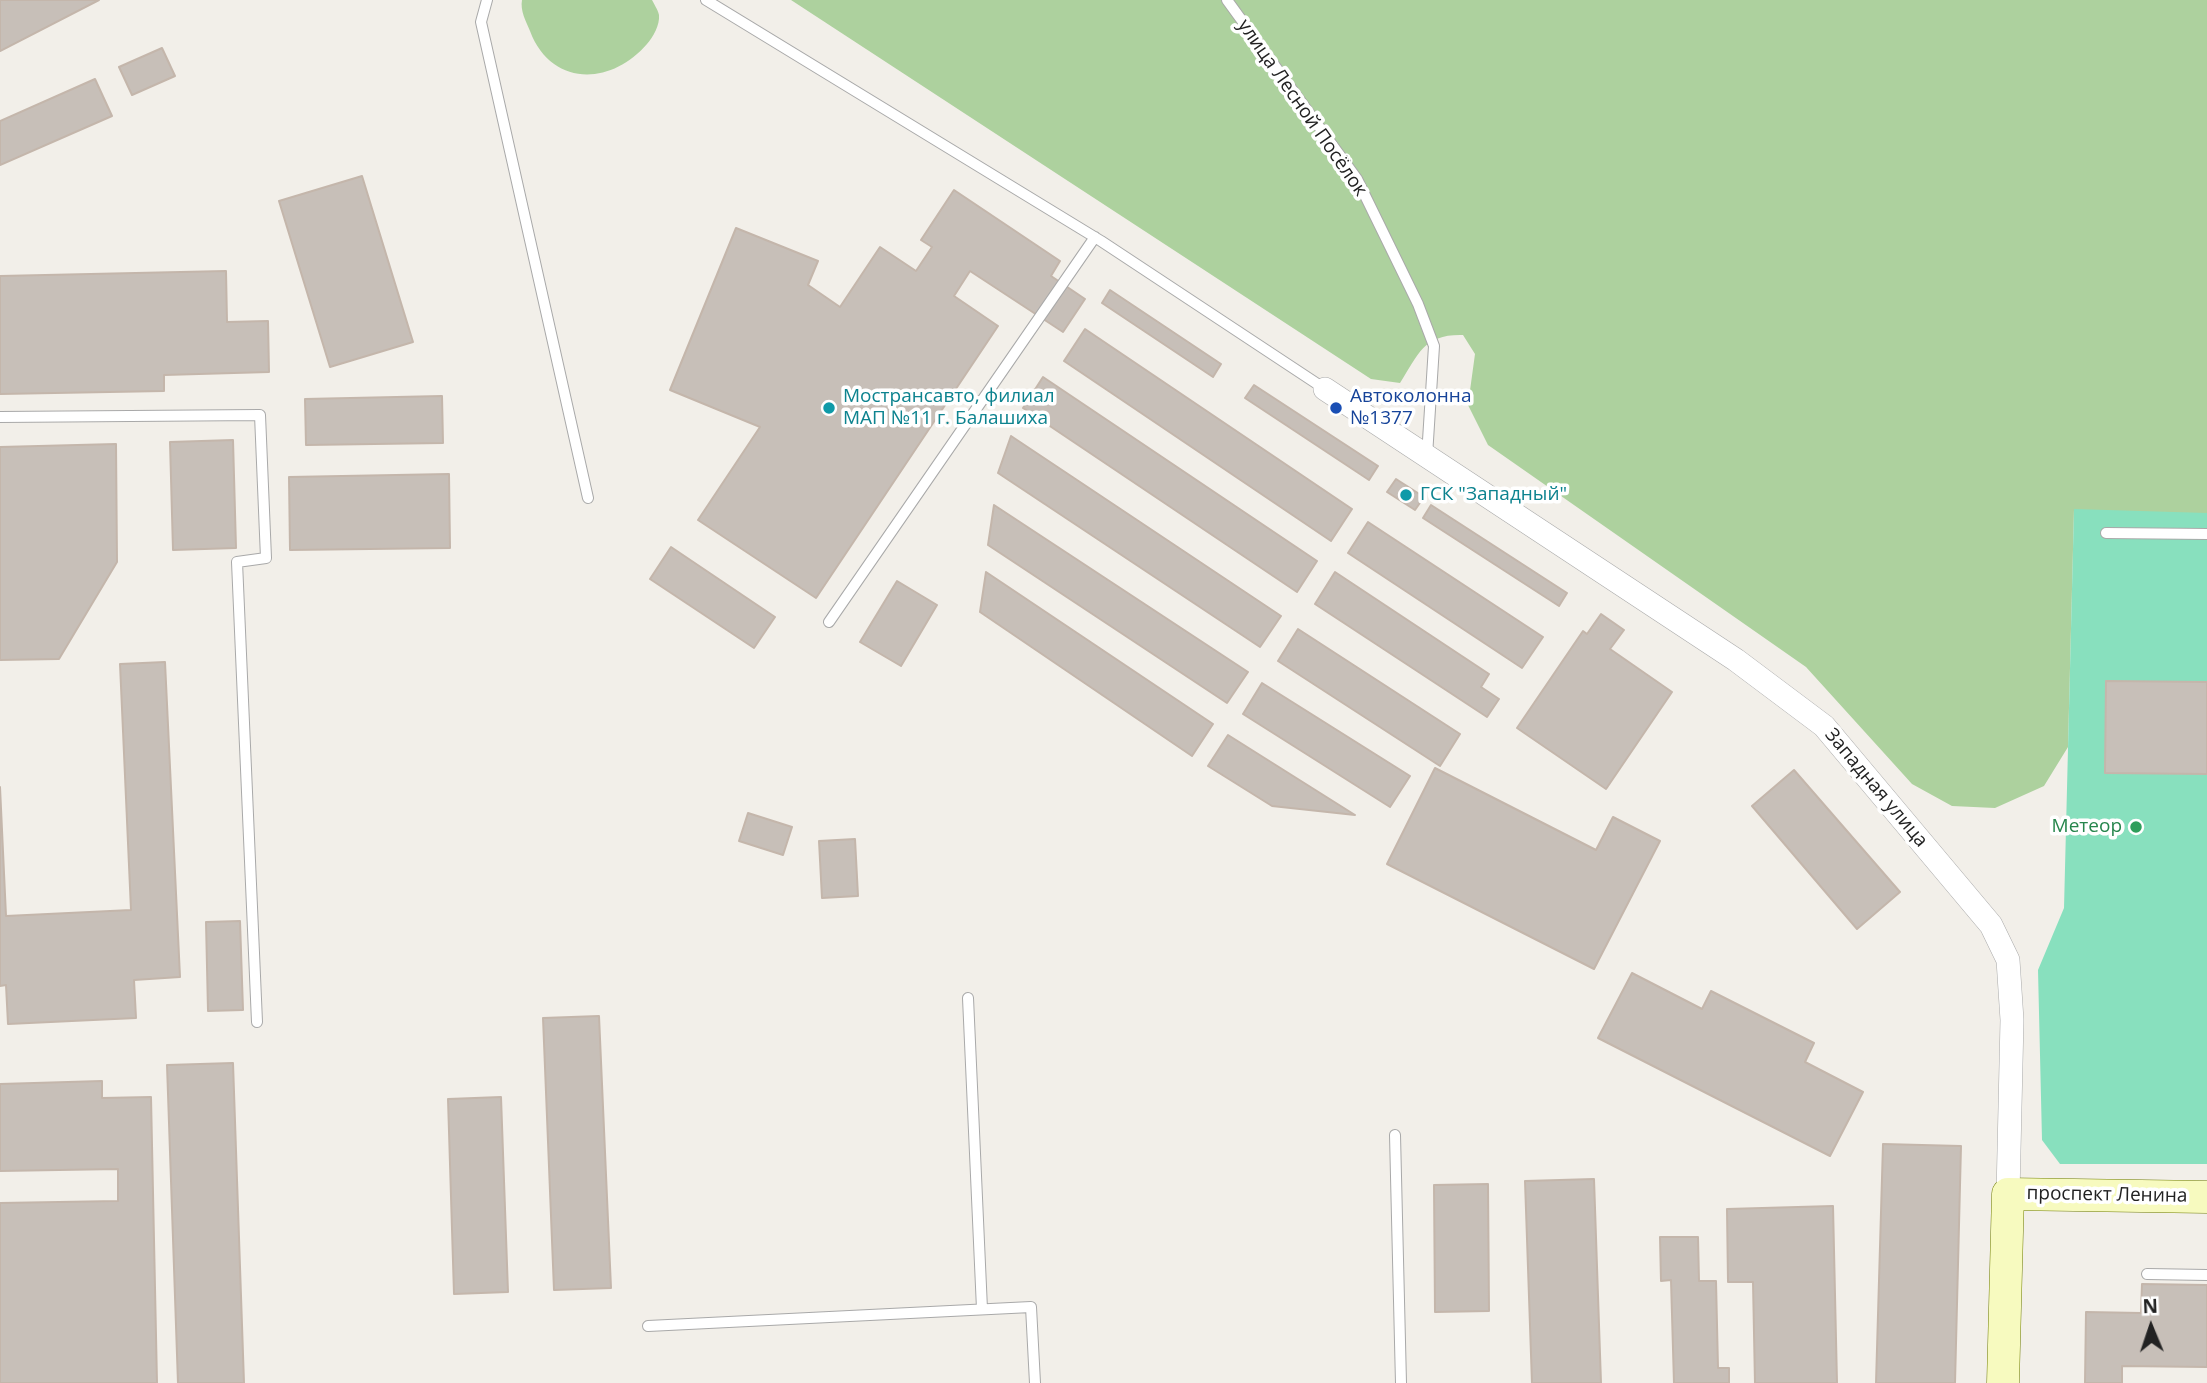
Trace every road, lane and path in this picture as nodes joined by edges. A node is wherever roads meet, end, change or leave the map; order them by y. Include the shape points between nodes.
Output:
1 (486, 0) edge
2 (706, 0) edge
3 (1227, 0) edge
4 (1095, 237) junction
5 (1325, 389) joint
6 (0, 417) edge
7 (1427, 456) junction
8 (588, 498) dead end
9 (2106, 533) dead end
10 (2207, 534) edge
11 (829, 622) dead end
12 (968, 998) dead end
13 (257, 1021) dead end
14 (1395, 1135) dead end
15 (2008, 1194) junction
16 (2207, 1197) edge
17 (2147, 1274) dead end
18 (2207, 1275) edge
19 (982, 1310) junction
20 (648, 1326) dead end
21 (1035, 1383) edge
22 (1401, 1383) edge
23 (2003, 1383) edge

1 - 8 lane via 481,22
2 - 4 lane
3 - 7 lane, улица Лесной Посёлок via 1357,179 1418,304 1434,346
4 - 5 lane
4 - 11 lane
5 - 7 street, Западная улица
6 - 13 lane via 260,415 266,558 237,562
7 - 15 street, Западная улица via 1736,660 1824,726 1991,925 2008,960 2012,1020
9 - 10 lane
12 - 19 lane
14 - 22 lane
15 - 16 street, проспект Ленина
15 - 23 street, Западная улица
17 - 18 lane
19 - 20 lane
19 - 21 lane via 1031,1307

